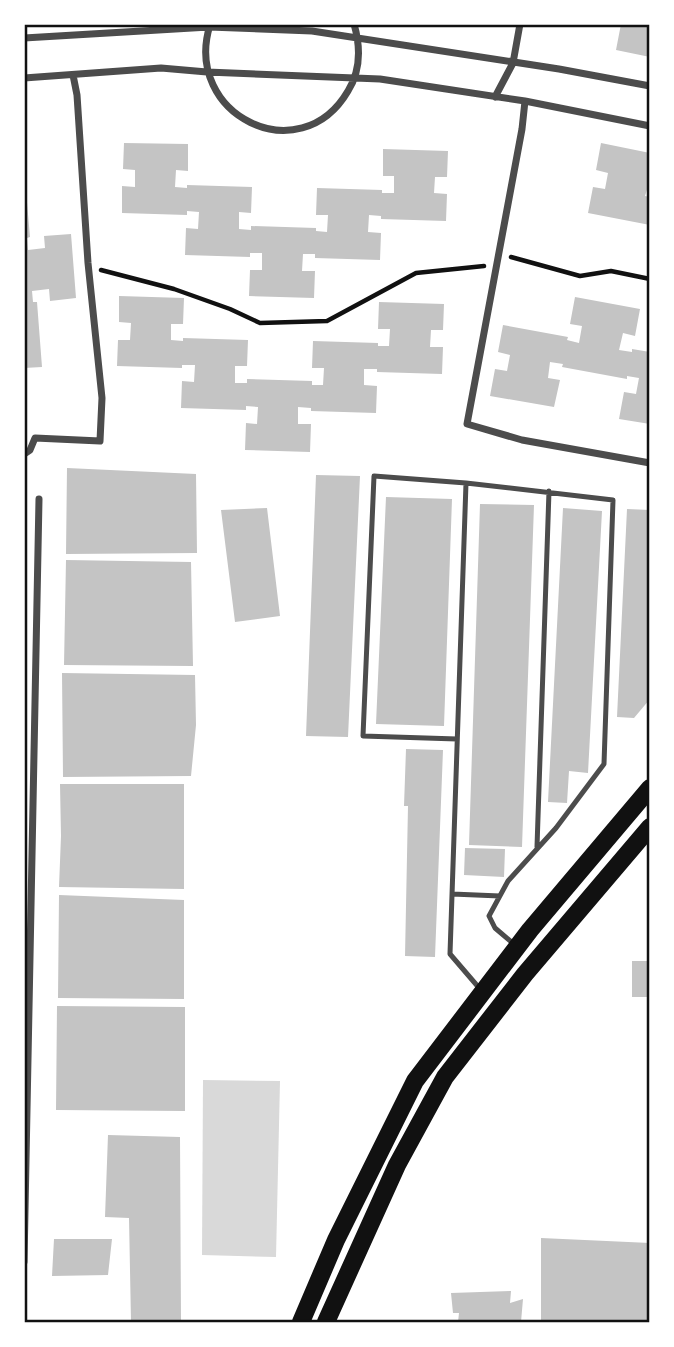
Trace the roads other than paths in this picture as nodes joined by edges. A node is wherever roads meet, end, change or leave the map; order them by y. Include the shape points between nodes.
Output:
1 (62, 24) edge
2 (354, 24) edge
3 (520, 24) edge
4 (209, 26) edge
5 (60, 36) junction
6 (24, 38) edge
7 (358, 38) junction
8 (513, 63) junction
9 (207, 72) junction
10 (73, 75) junction
11 (24, 78) edge
12 (355, 80) junction
13 (649, 86) edge
14 (495, 97) junction
15 (525, 101) junction
16 (649, 126) edge
17 (24, 454) edge
18 (649, 463) edge
19 (466, 483) junction
20 (549, 491) junction
21 (39, 499) dead end
22 (457, 739) junction
23 (649, 788) edge
24 (649, 827) edge
25 (29, 836) edge
26 (537, 847) junction
27 (452, 894) junction
28 (500, 896) junction
29 (517, 947) junction
30 (483, 992) junction
31 (24, 1262) edge
32 (301, 1322) edge
33 (326, 1322) edge

1 - 5 street
2 - 7 street
3 - 8 street
4 - 5 street
4 - 7 street
4 - 9 street via 204,50
5 - 6 street
7 - 8 street
7 - 12 street
8 - 13 street
8 - 14 street
9 - 10 street via 161,68
9 - 12 street
9 - 12 street via 216,93 236,115 263,128 286,131 326,117
10 - 11 street
10 - 17 street via 102,398 100,441 35,438
12 - 14 street via 380,79
14 - 15 street
15 - 16 street
15 - 18 street via 467,424 522,440
19 - 20 lane
19 - 22 lane
19 - 22 lane via 374,476 363,736
20 - 26 lane
20 - 26 lane via 613,500 605,750 604,764
21 - 25 street
22 - 27 lane
23 - 29 main road
24 - 33 main road via 445,1077 397,1165
25 - 31 street
26 - 28 lane
27 - 28 lane
27 - 30 lane via 450,954
28 - 29 lane via 489,916 495,928
29 - 30 main road
30 - 32 main road via 415,1081

